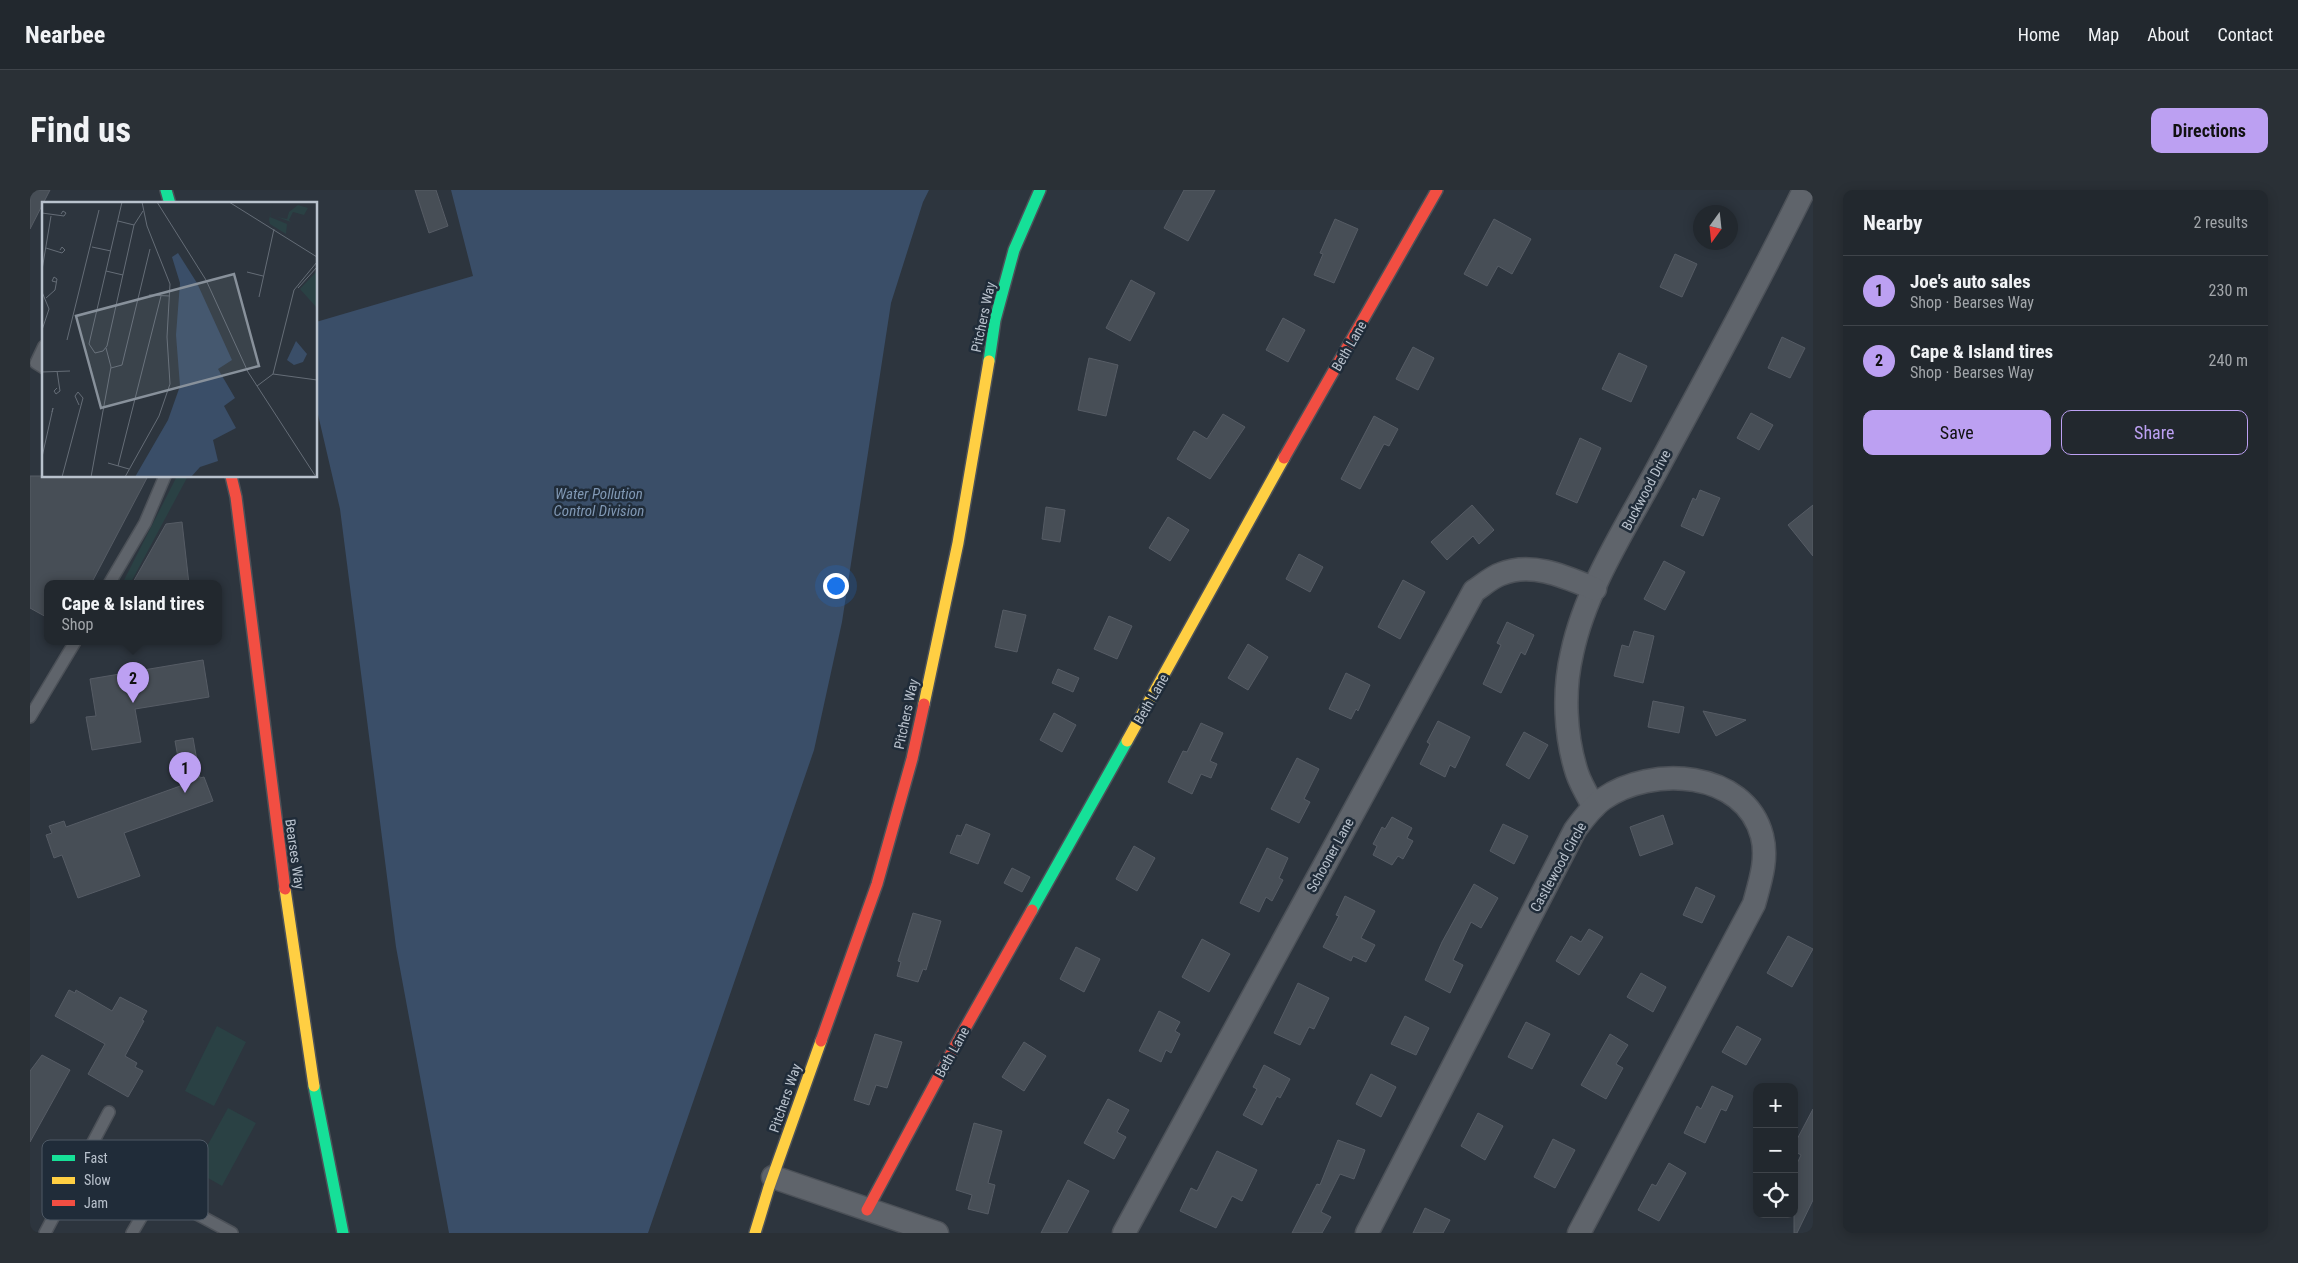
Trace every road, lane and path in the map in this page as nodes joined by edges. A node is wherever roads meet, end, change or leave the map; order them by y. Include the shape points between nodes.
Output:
1 (1040, 190) edge
2 (1437, 190) edge
3 (1804, 190) edge
4 (42, 350) edge
5 (36, 364) edge
6 (165, 478) edge
7 (231, 478) edge
8 (111, 580) edge
9 (1595, 589) junction
10 (74, 645) edge
11 (30, 717) edge
12 (1594, 807) junction
13 (109, 1112) dead end
14 (94, 1140) edge
15 (773, 1177) junction
16 (867, 1210) junction
17 (53, 1220) edge
18 (140, 1220) edge
19 (208, 1220) edge
20 (46, 1233) edge
21 (132, 1233) edge
22 (232, 1233) edge
23 (343, 1233) edge
24 (755, 1233) edge
25 (937, 1233) edge
26 (1124, 1233) edge
27 (1366, 1233) edge
28 (1579, 1233) edge

1 - 15 main road, Pitchers Way via 1014,250 995,320 958,543 912,759 877,884
2 - 16 main road, Beth Lane via 1277,470
3 - 9 street, Buckwood Drive via 1734,330
4 - 5 lane
6 - 8 lane via 145,523
7 - 23 main road, Bearses Way via 296,971
9 - 12 street, Buckwood Drive via 1571,654 1567,710 1577,772
9 - 26 street, Schooner Lane via 1565,576 1531,568 1501,574 1474,591
10 - 11 lane
12 - 27 street, Castlewood Circle via 1575,830
12 - 28 street, Castlewood Circle via 1604,798 1629,786 1685,778 1710,782 1737,797 1748,809 1762,836 1764,865 1754,904 1741,930
13 - 14 lane
15 - 16 street
15 - 24 main road, Pitchers Way
16 - 25 street
17 - 20 lane
18 - 21 lane
19 - 22 lane

